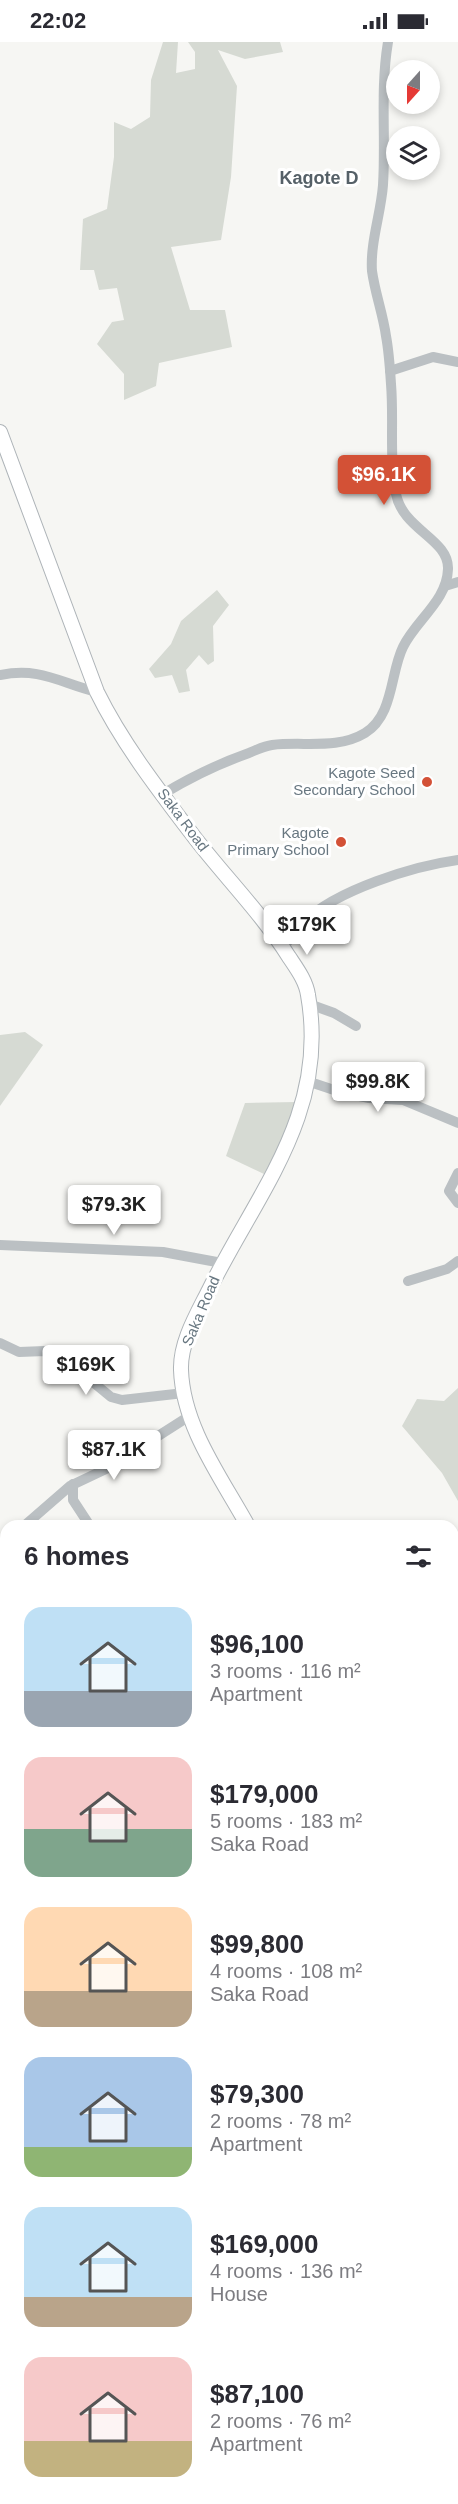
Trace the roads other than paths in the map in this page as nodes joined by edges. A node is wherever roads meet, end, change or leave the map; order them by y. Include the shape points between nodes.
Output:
1 (388, 42) edge
2 (458, 362) edge
3 (390, 371) junction
4 (0, 432) edge
5 (458, 582) edge
6 (445, 586) junction
7 (0, 675) edge
8 (97, 692) junction
9 (163, 794) junction
10 (458, 860) edge
11 (283, 947) junction
12 (309, 1004) junction
13 (356, 1026) dead end
14 (307, 1081) junction
15 (458, 1123) edge
16 (458, 1173) edge
17 (458, 1203) edge
18 (0, 1245) edge
19 (458, 1261) edge
20 (222, 1263) junction
21 (408, 1281) dead end
22 (0, 1343) edge
23 (184, 1393) junction
24 (190, 1415) junction
25 (73, 1484) junction
26 (30, 1520) edge
27 (86, 1520) edge
28 (245, 1520) edge

1 - 3 street via 383,91 385,157 372,269
2 - 3 street via 433,357
3 - 6 street via 397,498 407,519 443,551 448,569
4 - 8 main road, Saka Road
5 - 6 street
6 - 9 street via 401,650 392,688 379,719 367,732 346,741 270,745 193,775
7 - 8 street via 45,674
8 - 9 main road, Saka Road
9 - 11 main road, Saka Road
10 - 11 street via 428,864 341,897 304,921
11 - 12 main road, Saka Road via 302,977
12 - 13 street via 334,1012
12 - 14 main road, Saka Road via 313,1046
14 - 15 street via 369,1098 404,1100
14 - 20 main road, Saka Road via 294,1133
16 - 17 street via 449,1191
18 - 20 street via 163,1252
19 - 21 street via 447,1269
20 - 23 main road, Saka Road via 187,1337 181,1359
22 - 23 street via 20,1352 45,1351 111,1397 122,1400
23 - 24 main road, Saka Road
24 - 25 street via 108,1468
24 - 28 main road, Saka Road
25 - 26 street
25 - 27 street via 73,1500

